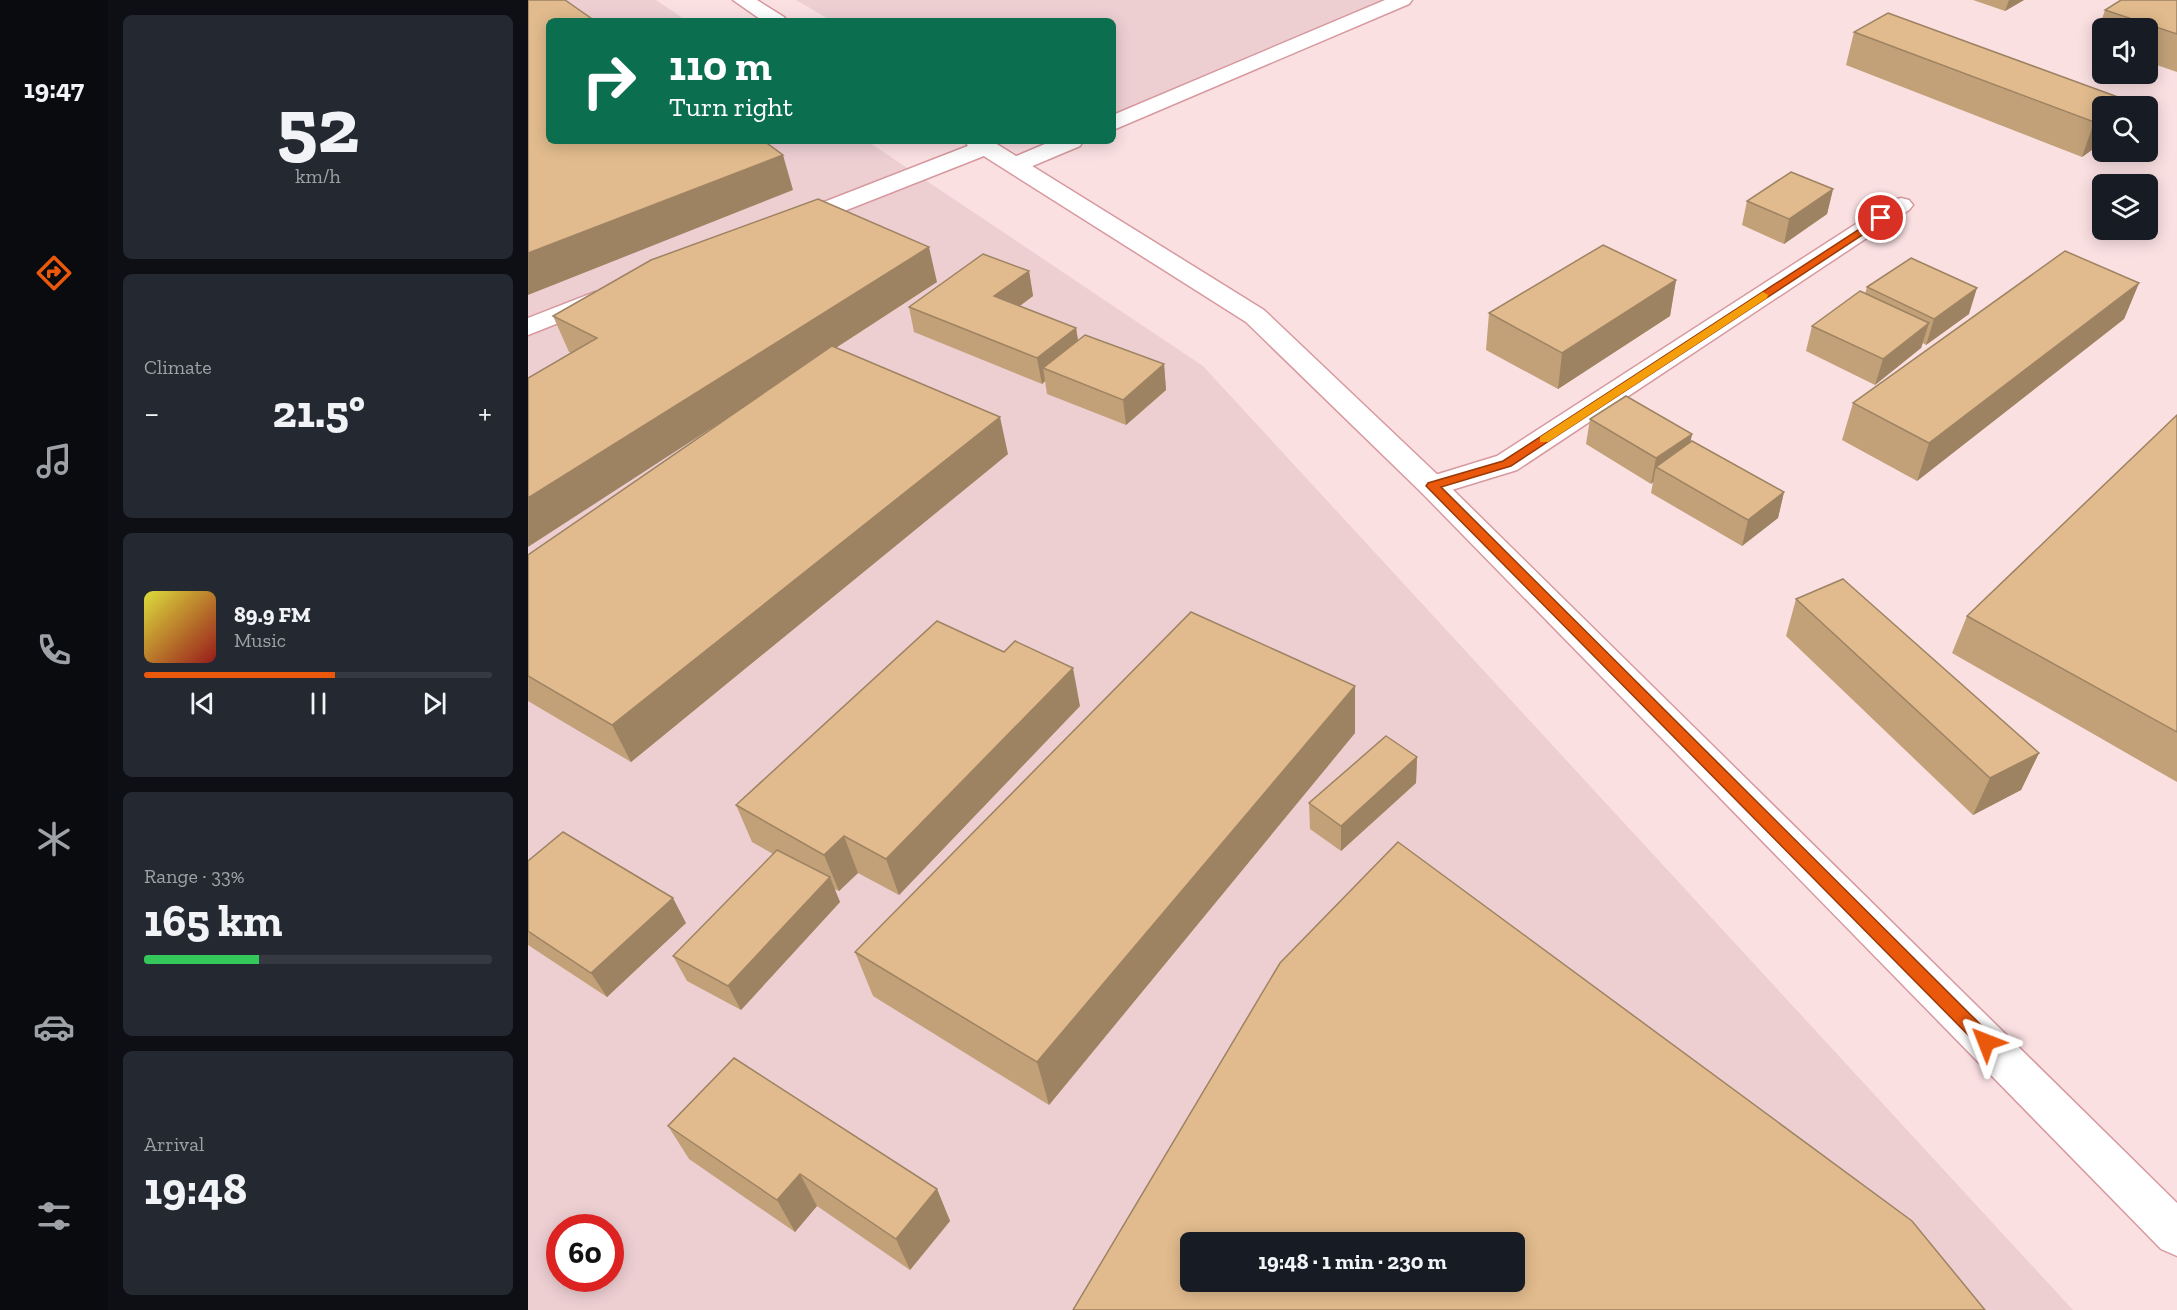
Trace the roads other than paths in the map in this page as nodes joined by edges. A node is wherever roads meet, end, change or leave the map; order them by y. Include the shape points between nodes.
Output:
1 (742, 0) edge
2 (1402, 0) edge
3 (772, 18) edge
4 (1116, 122) edge
5 (980, 144) edge
6 (1065, 144) edge
7 (1016, 165) junction
8 (1901, 205) dead end
9 (775, 229) edge
10 (620, 290) edge
11 (528, 327) edge
12 (1432, 486) junction
13 (2177, 1233) edge

1 - 3 main road
2 - 4 main road
5 - 7 main road
5 - 9 main road
6 - 7 main road
7 - 12 main road via 1255,316
8 - 12 main road via 1507,463
10 - 11 main road
12 - 13 main road

